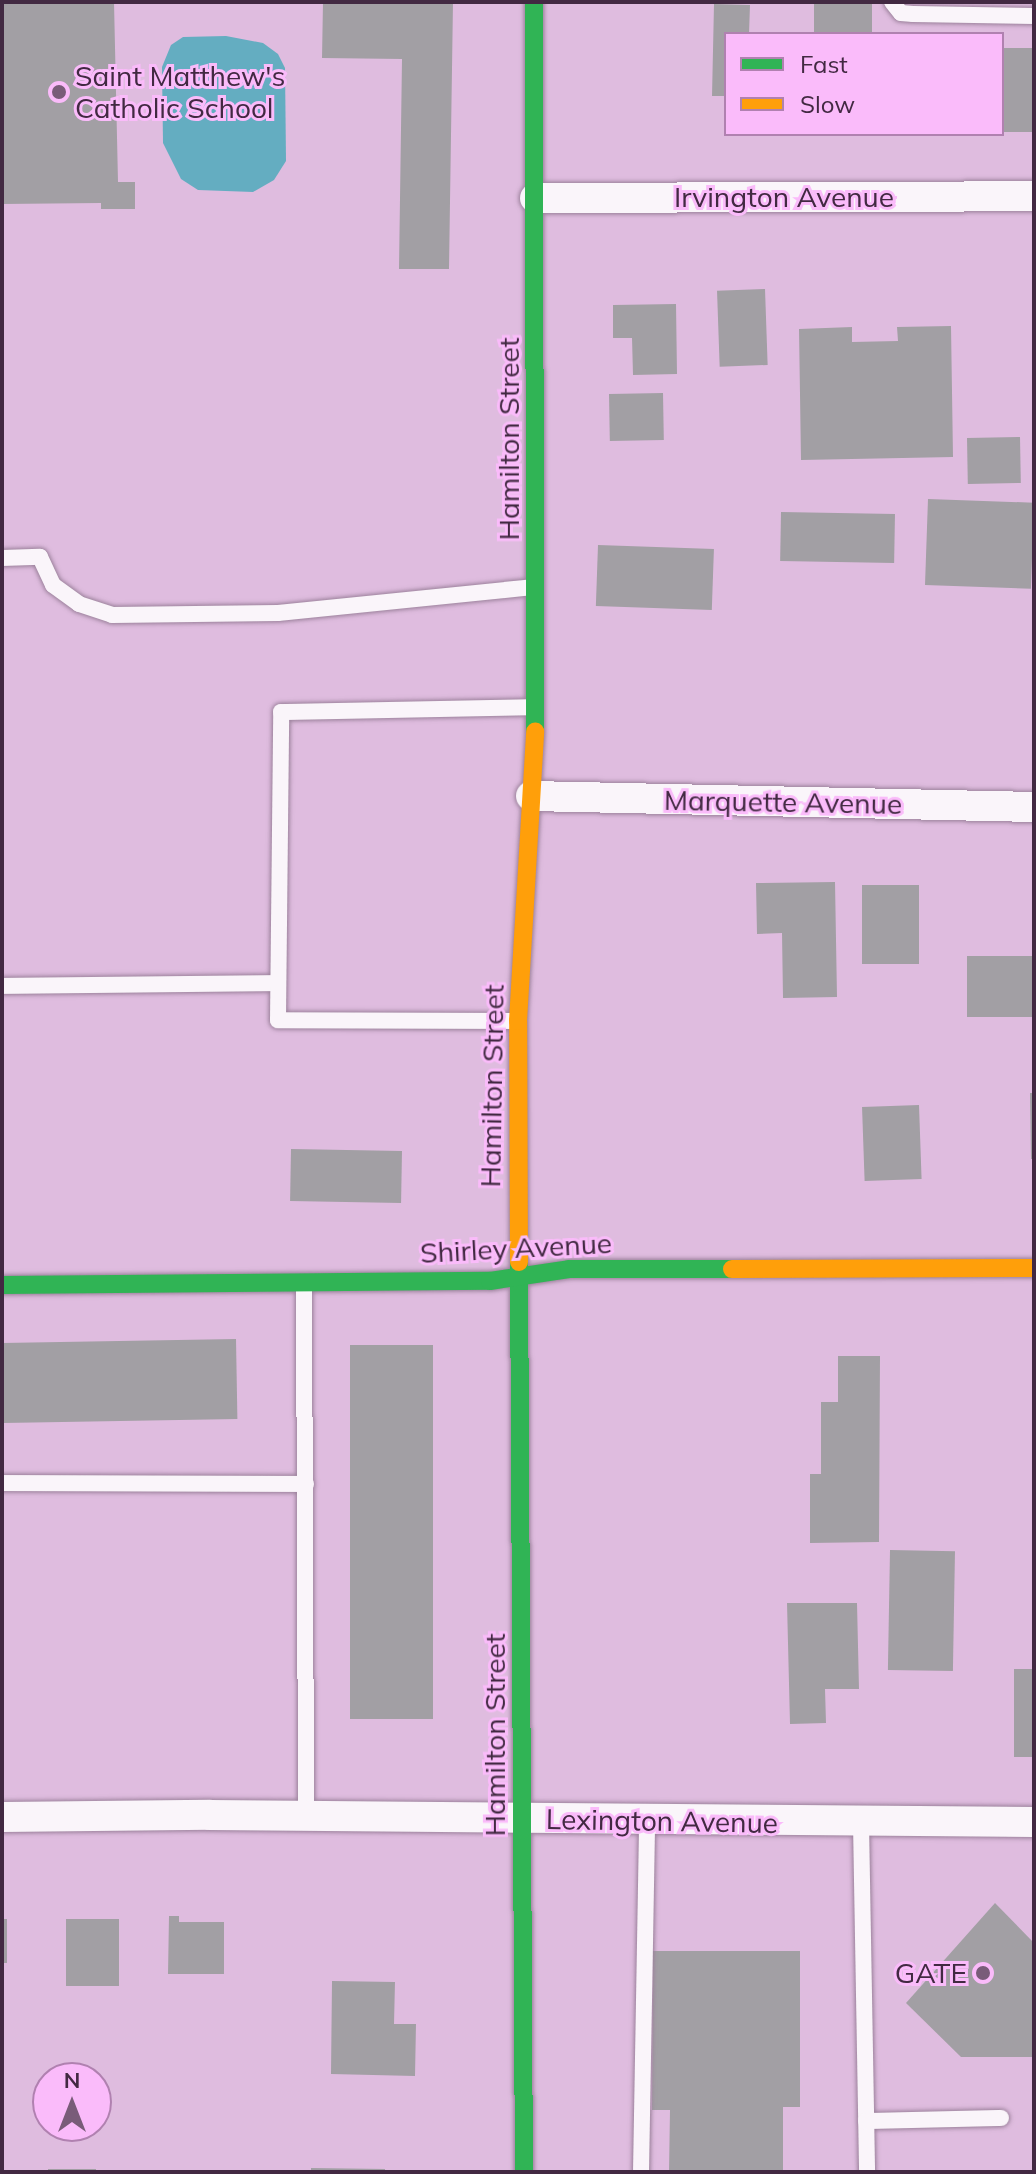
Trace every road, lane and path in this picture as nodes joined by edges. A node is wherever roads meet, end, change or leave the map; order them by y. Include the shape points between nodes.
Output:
1 (534, 2) edge
2 (892, 2) edge
3 (1034, 16) edge
4 (1034, 196) edge
5 (535, 198) junction
6 (2, 558) edge
7 (537, 586) junction
8 (536, 707) junction
9 (531, 796) junction
10 (1034, 807) edge
11 (277, 983) junction
12 (2, 986) edge
13 (518, 1021) junction
14 (1034, 1268) edge
15 (519, 1276) junction
16 (304, 1283) junction
17 (2, 1285) edge
18 (2, 1483) edge
19 (306, 1484) junction
20 (306, 1816) junction
21 (2, 1817) edge
22 (524, 1820) junction
23 (647, 1821) junction
24 (1034, 1822) edge
25 (861, 1823) junction
26 (1001, 2118) dead end
27 (866, 2121) junction
28 (524, 2172) edge
29 (641, 2172) edge
30 (867, 2172) edge

1 - 5 street, Hamilton Street
2 - 3 lane via 901,13
4 - 5 street, Irvington Avenue
5 - 7 street, Hamilton Street
6 - 7 lane via 40,557 53,585 79,604 112,615 278,613
7 - 8 street, Hamilton Street
8 - 9 street, Hamilton Street
8 - 11 lane via 281,712
9 - 10 street, Marquette Avenue
9 - 13 street, Hamilton Street
11 - 12 lane
11 - 13 lane via 278,1020
13 - 15 street, Hamilton Street
14 - 15 street, Shirley Avenue via 569,1269
15 - 16 street, Shirley Avenue via 490,1281
15 - 22 street, Hamilton Street
16 - 17 street, Shirley Avenue
16 - 19 lane
18 - 19 lane
19 - 20 lane
20 - 21 street, Lexington Avenue
20 - 22 street, Lexington Avenue
22 - 23 street, Lexington Avenue
22 - 28 street, Hamilton Street
23 - 25 street, Lexington Avenue
23 - 29 lane
24 - 25 street, Lexington Avenue
25 - 27 lane
26 - 27 lane
27 - 30 lane

